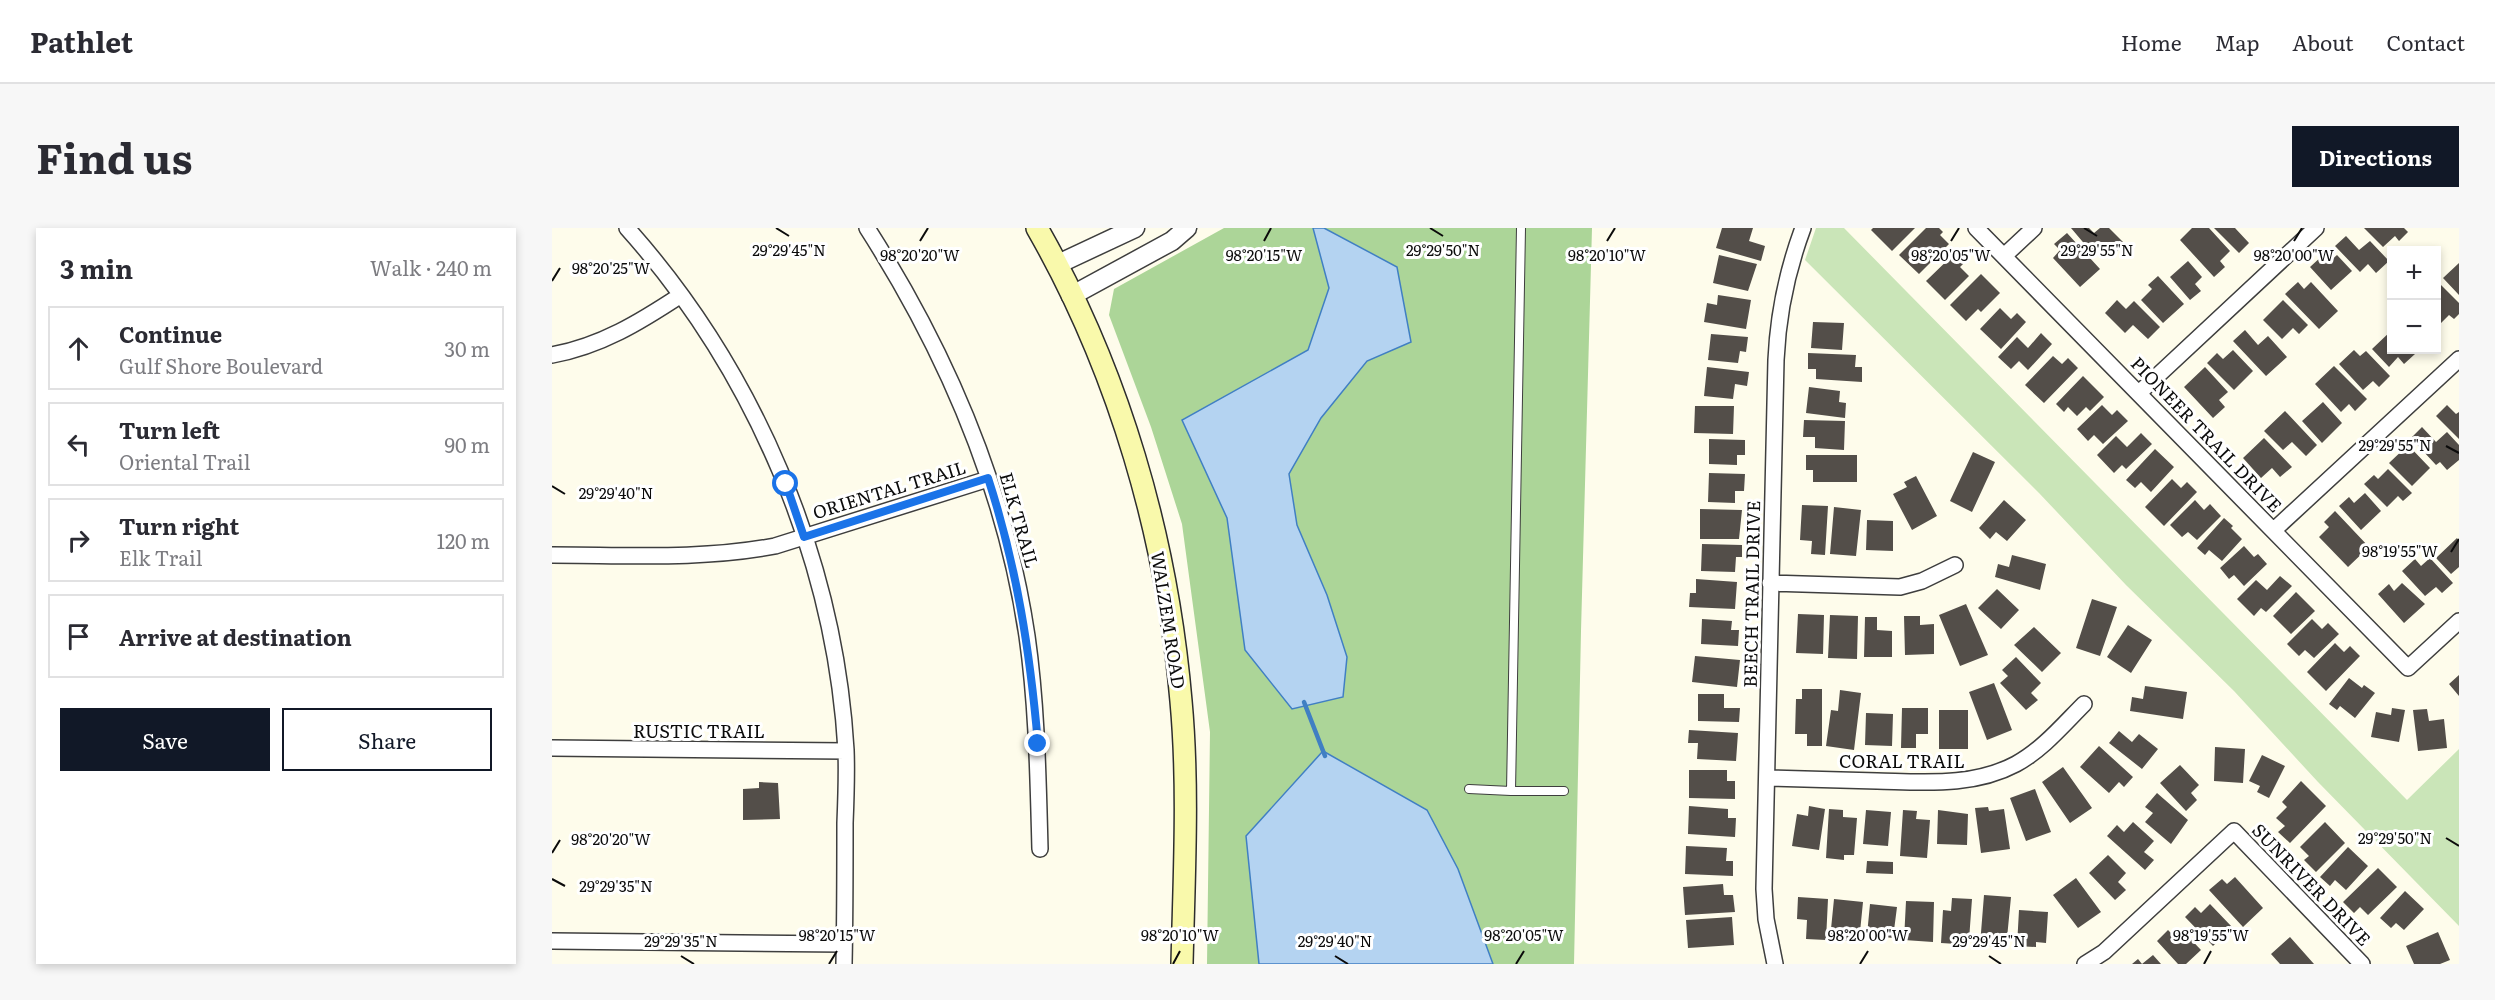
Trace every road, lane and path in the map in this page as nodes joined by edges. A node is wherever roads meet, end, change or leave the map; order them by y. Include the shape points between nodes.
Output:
1 (627, 228) edge
2 (867, 228) edge
3 (1036, 228) edge
4 (1135, 228) edge
5 (1187, 228) edge
6 (1521, 228) edge
7 (1803, 228) edge
8 (1976, 228) edge
9 (2034, 228) edge
10 (2316, 228) edge
11 (2004, 256) junction
12 (1056, 265) junction
13 (681, 295) junction
14 (1071, 296) junction
15 (552, 355) edge
16 (2459, 359) edge
17 (2139, 393) junction
18 (988, 478) junction
19 (2274, 530) junction
20 (804, 537) junction
21 (552, 555) edge
22 (1955, 565) dead end
23 (1770, 583) junction
24 (2459, 621) edge
25 (2084, 704) dead end
26 (552, 748) edge
27 (846, 751) junction
28 (1767, 778) junction
29 (1469, 789) dead end
30 (1511, 791) junction
31 (1564, 791) dead end
32 (1040, 849) dead end
33 (552, 941) edge
34 (844, 944) junction
35 (844, 964) edge
36 (1182, 964) edge
37 (1774, 964) edge
38 (2085, 964) edge
39 (2362, 964) edge

1 - 13 street
2 - 18 street, ELK TRAIL via 946,367 973,429
3 - 12 main road, WALZEM ROAD
4 - 12 street
5 - 14 street via 1172,241
6 - 30 lane
7 - 23 street, BEECH TRAIL DRIVE via 1783,293 1777,335
8 - 11 street, PIONEER TRAIL DRIVE
9 - 11 street
10 - 17 street
11 - 17 street, PIONEER TRAIL DRIVE
12 - 14 main road, WALZEM ROAD
13 - 15 street via 611,337
13 - 20 street via 748,402 786,484
14 - 36 main road, WALZEM ROAD via 1096,347 1137,464 1167,585 1181,702 1185,830
16 - 19 street
17 - 19 street, PIONEER TRAIL DRIVE
18 - 20 street, ORIENTAL TRAIL
18 - 32 street, ELK TRAIL via 1004,528 1027,635 1038,744
19 - 24 street, PIONEER TRAIL DRIVE via 2408,668
20 - 21 street, ORIENTAL TRAIL via 706,556
20 - 27 street via 816,572 836,663
22 - 23 street via 1922,581 1900,586
23 - 28 street, BEECH TRAIL DRIVE
25 - 28 street, CORAL TRAIL via 2030,755 2002,771 1971,780 1939,783
26 - 27 street, RUSTIC TRAIL
27 - 34 street
28 - 37 street, BEECH TRAIL DRIVE via 1764,889
29 - 30 lane
30 - 31 lane
33 - 34 street
34 - 35 street
38 - 39 street, SUNRIVER DRIVE via 2104,952 2234,831

